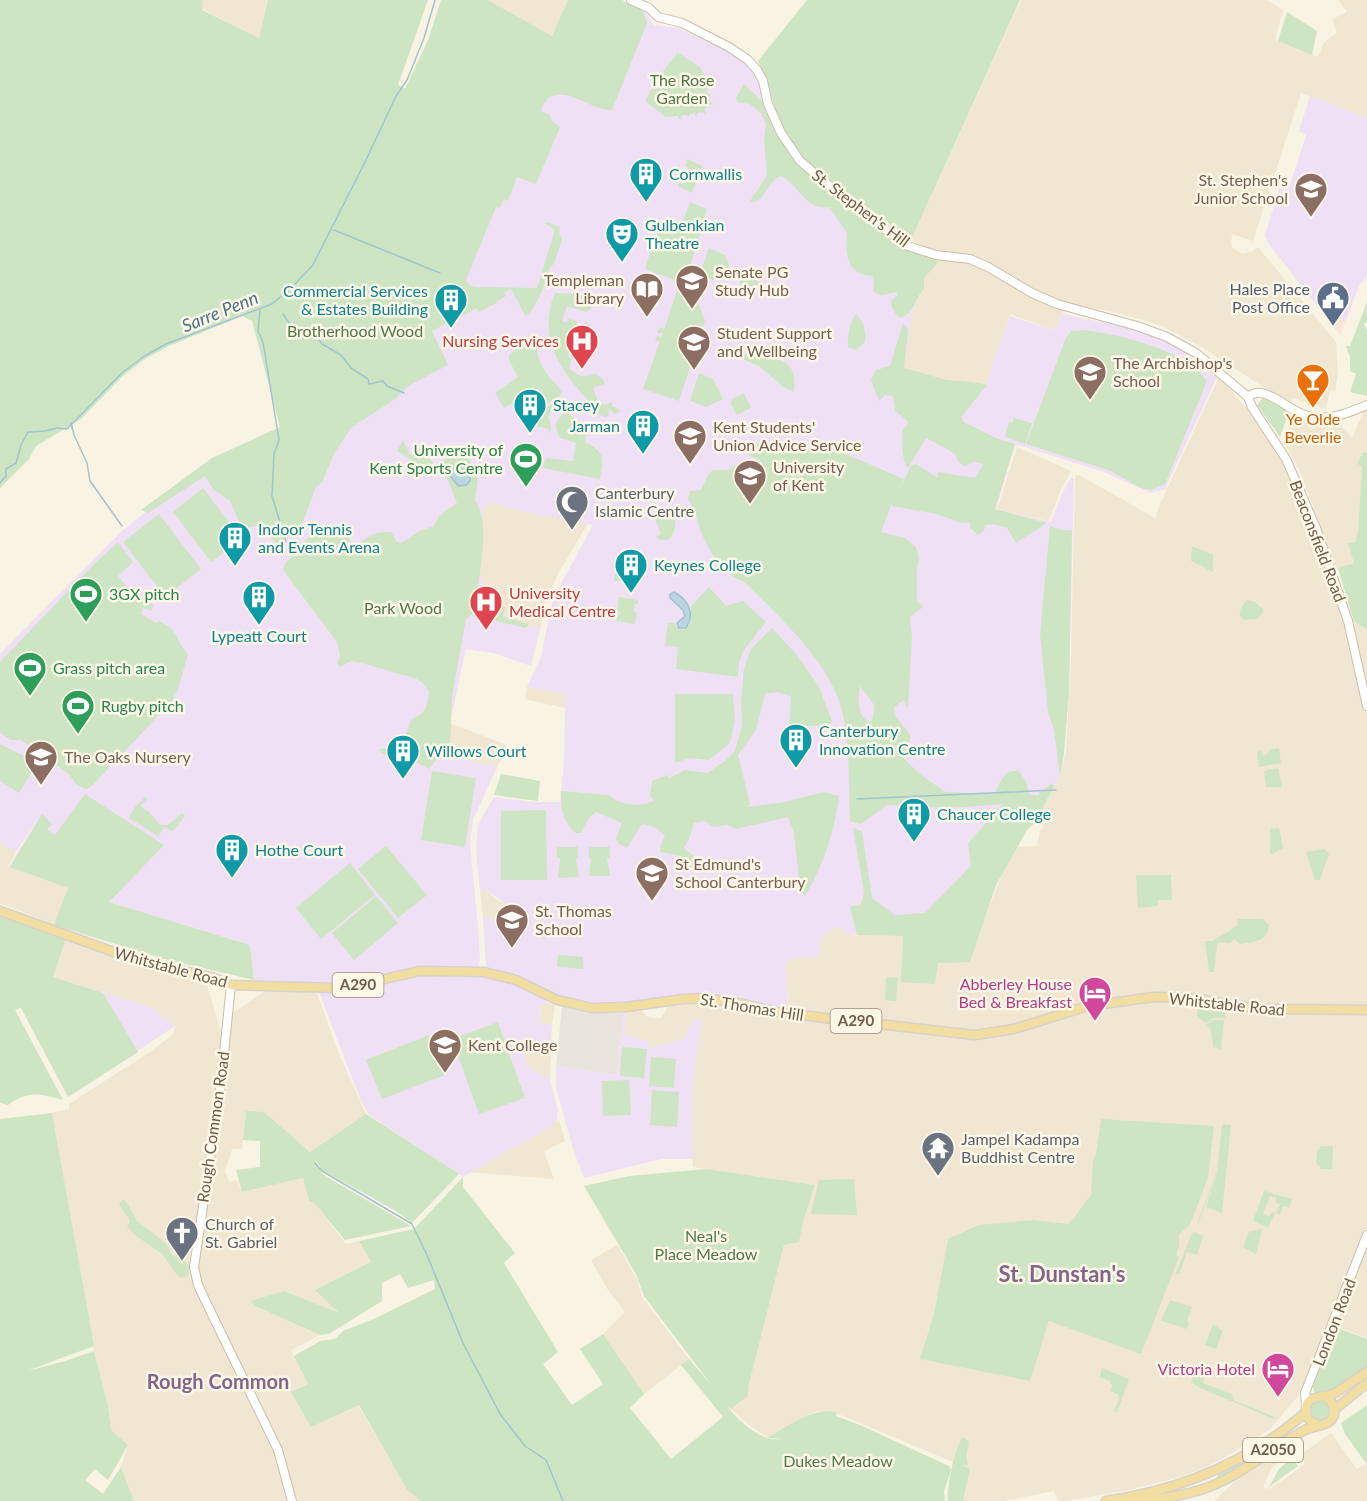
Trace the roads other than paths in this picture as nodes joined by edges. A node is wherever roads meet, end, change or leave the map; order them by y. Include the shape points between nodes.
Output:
1 (631, 0) edge
2 (1248, 397) junction
3 (1367, 405) edge
4 (1367, 706) edge
5 (0, 911) edge
6 (231, 984) junction
7 (557, 1000) joint
8 (1367, 1011) edge
9 (948, 1033) joint
10 (1367, 1235) edge
11 (1367, 1372) edge
12 (1313, 1376) junction
13 (1367, 1383) edge
14 (1322, 1397) junction
15 (1306, 1409) junction
16 (1335, 1410) junction
17 (1318, 1425) junction
18 (292, 1501) edge
19 (1109, 1501) edge

1 - 2 street, St. Stephen's Hill via 748,60 763,81 780,133 800,161 902,242 936,255 970,259 1050,302 1167,337 1196,353
2 - 3 street via 1262,393 1292,410 1316,417 1348,413
2 - 4 street, Beaconsfield Road via 1286,459 1316,528 1348,621
5 - 6 main road, Whitstable Road / A290 via 114,952
6 - 7 main road, Whitstable Road / A290 via 335,988 419,971 484,972 516,980
6 - 18 street, Rough Common Road via 195,1274 278,1450
7 - 9 main road, St. Thomas Hill / A290 via 595,1009 711,999 782,1013
8 - 9 main road, Whitstable Road / A290 via 1247,1007 1192,998 1154,997 1088,1006 1001,1033
10 - 12 street, London Road
11 - 14 main road, A2050
12 - 14 street, London Road via 1313,1386
12 - 15 street, London Road via 1305,1393
13 - 16 main road, A2050
14 - 15 main road, A2050 via 1311,1400
14 - 16 main road via 1332,1402
15 - 17 main road, A2050 via 1311,1422
15 - 19 main road, A2050 via 1253,1451 1213,1473
16 - 17 main road, A2050 via 1331,1420
17 - 19 main road, A2050 via 1209,1487 1162,1498

